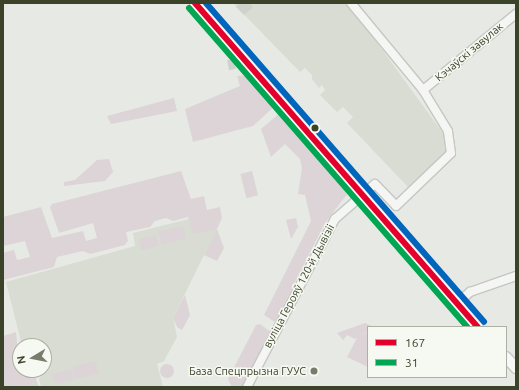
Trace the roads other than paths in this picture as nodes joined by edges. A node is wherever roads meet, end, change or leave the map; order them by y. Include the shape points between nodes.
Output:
1 (195, 3) edge
2 (351, 3) edge
3 (516, 14) edge
4 (423, 90) junction
5 (364, 194) junction
6 (516, 276) edge
7 (457, 304) junction
8 (477, 326) edge
9 (507, 358) edge
10 (516, 368) edge
11 (247, 387) edge

1 - 5 main road
2 - 4 street
3 - 4 street, Кэчаўскі завулак
4 - 5 street, вуліца Герояў 120-й Дывізіі via 448,131 451,153 396,206 376,184
5 - 7 main road
5 - 11 street, вуліца Герояў 120-й Дывізіі via 350,203 331,225
6 - 7 street via 470,292
7 - 8 main road
9 - 10 main road

